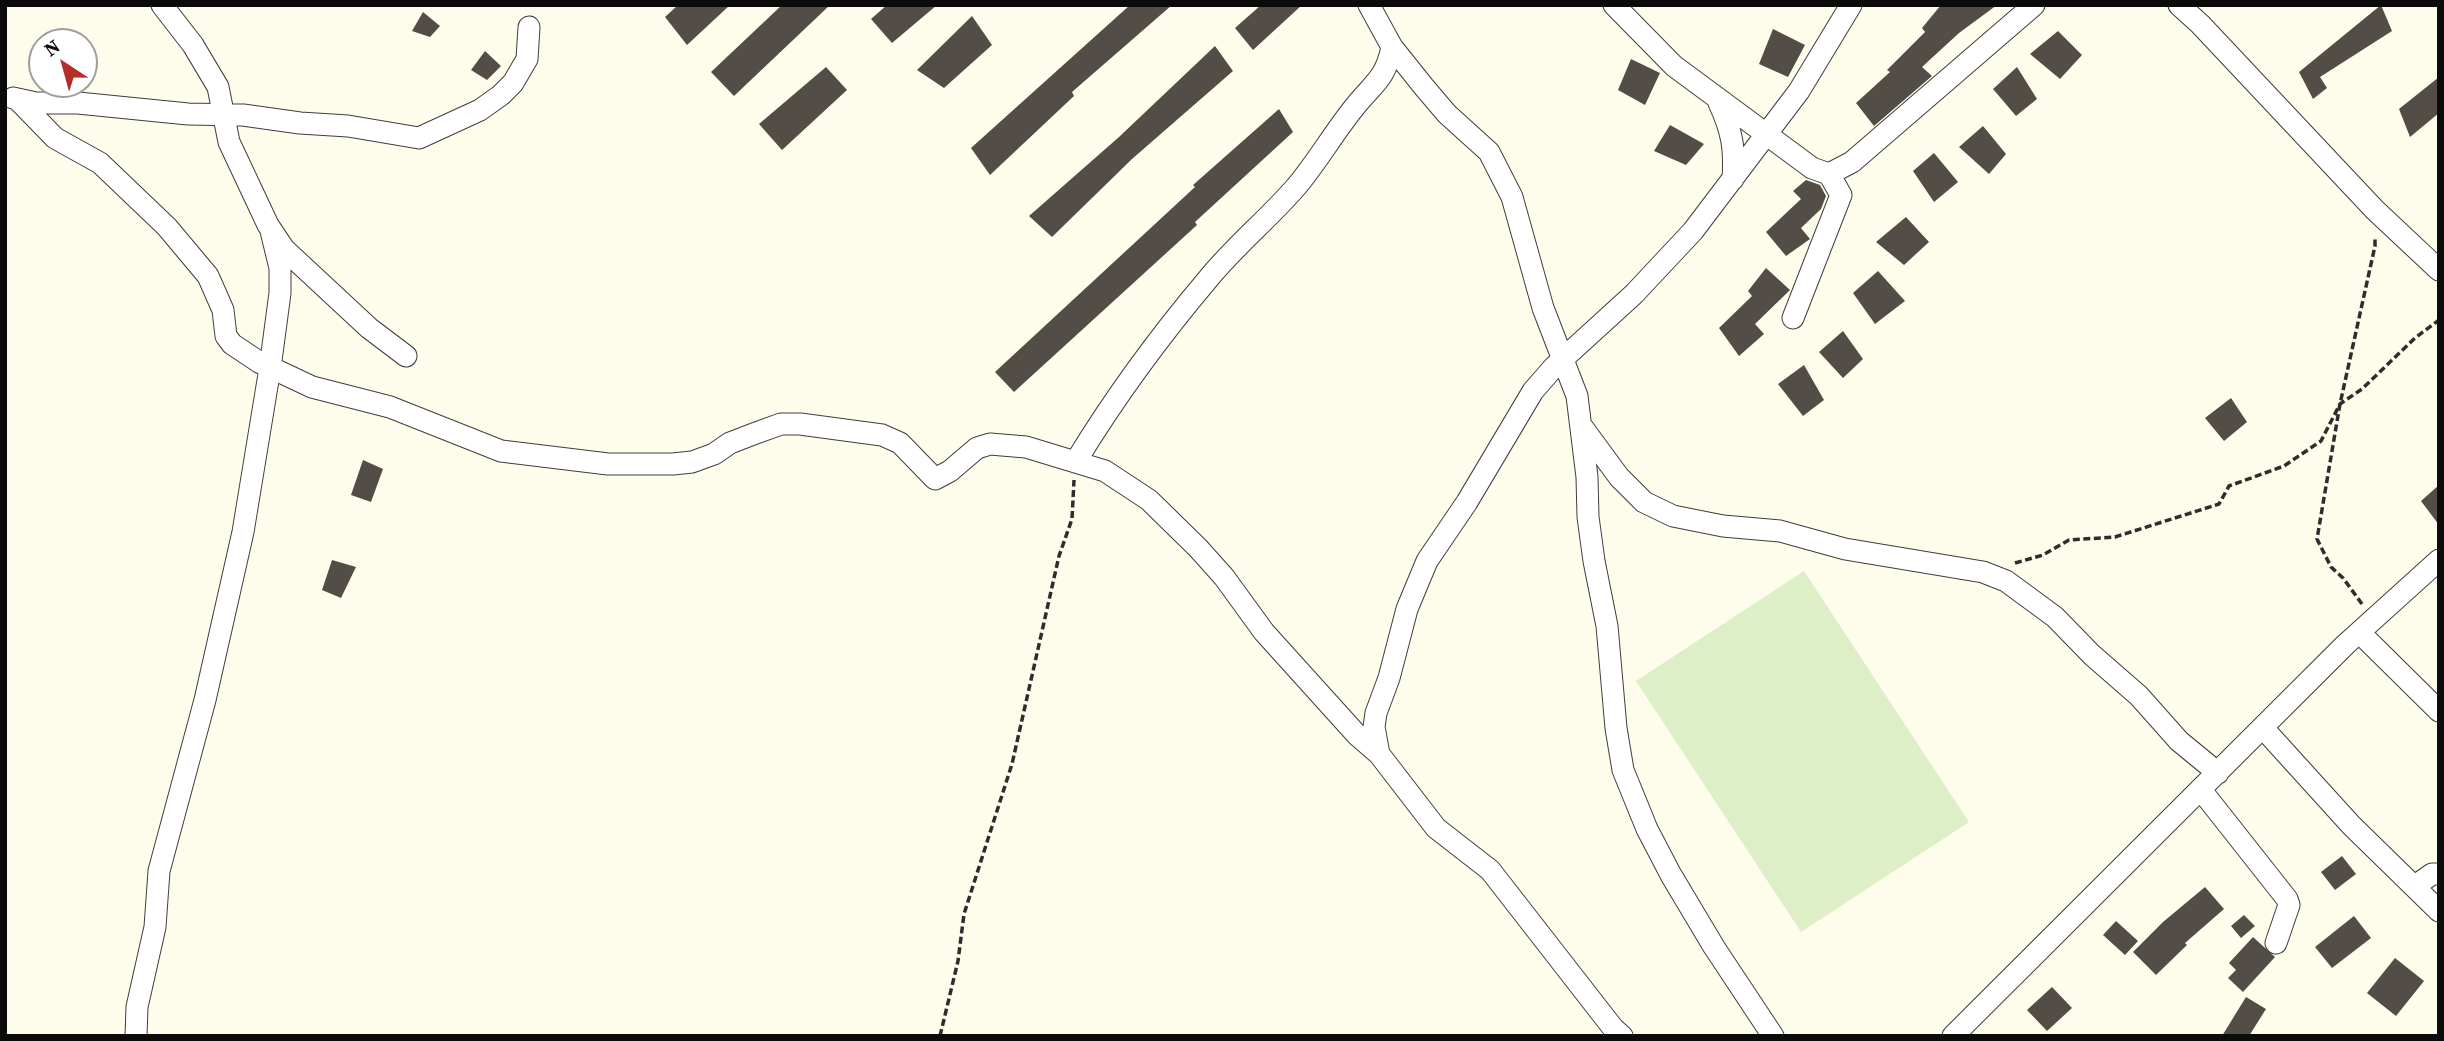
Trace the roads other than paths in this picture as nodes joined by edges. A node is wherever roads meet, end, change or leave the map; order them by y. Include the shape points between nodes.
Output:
1 (162, 5) edge
2 (1369, 5) edge
3 (1614, 5) edge
4 (1851, 5) edge
5 (2034, 5) edge
6 (2179, 5) edge
7 (529, 27) dead end
8 (1392, 47) junction
9 (11, 98) edge
10 (1718, 101) junction
11 (223, 114) junction
12 (1766, 135) junction
13 (1829, 174) junction
14 (1732, 179) junction
15 (271, 231) junction
16 (2439, 270) edge
17 (1793, 318) dead end
18 (406, 356) dead end
19 (1562, 361) junction
20 (270, 368) junction
21 (1582, 426) junction
22 (1076, 461) junction
23 (2439, 560) edge
24 (2367, 626) junction
25 (2436, 705) edge
26 (2263, 728) junction
27 (1379, 754) junction
28 (2218, 773) junction
29 (2201, 790) junction
30 (2439, 874) edge
31 (2415, 886) junction
32 (2439, 911) edge
33 (2276, 943) dead end
34 (136, 1036) edge
35 (1622, 1036) edge
36 (1773, 1036) edge
37 (1953, 1036) edge

1 - 11 street via 208,68 218,87
2 - 8 street
3 - 10 street via 1674,66
4 - 12 street
5 - 13 street via 1852,162
6 - 16 street via 2375,210
7 - 11 street via 527,59 513,83 480,110 419,138
8 - 19 street via 1447,114 1499,167
8 - 22 street via 1388,67 1378,83 1353,109 1296,187 1236,246 1186,307 1110,406
9 - 11 street
9 - 20 street via 55,138 100,163 167,227 217,293 226,336 245,355
10 - 12 street
10 - 14 street via 1732,134
11 - 15 street via 229,142
12 - 13 street via 1812,168
12 - 14 street
13 - 17 street via 1841,195
14 - 19 street via 1671,255
15 - 18 street via 297,263
15 - 20 street via 280,293
19 - 21 street via 1577,396
19 - 27 street via 1542,379 1427,561 1376,713
20 - 22 street via 312,387 401,410 501,451 571,461 640,466 692,462 781,424 882,435 900,443 935,479 977,447 990,444 1026,447
20 - 34 street via 243,532 159,871 155,926 137,1007
21 - 28 street via 1636,494 1673,516 1780,531 1845,548 1983,572 2006,581 2055,617 2139,696 2179,741
21 - 36 street via 1588,517 1623,769 1671,874
22 - 27 street via 1105,471 1149,500 1206,558 1264,632 1357,735
23 - 24 street
24 - 25 street
24 - 26 street
26 - 28 street
26 - 31 street via 2351,825
27 - 35 street via 1436,828 1490,870
28 - 29 street
29 - 33 street via 2287,899
29 - 37 street
30 - 31 street
31 - 32 street

